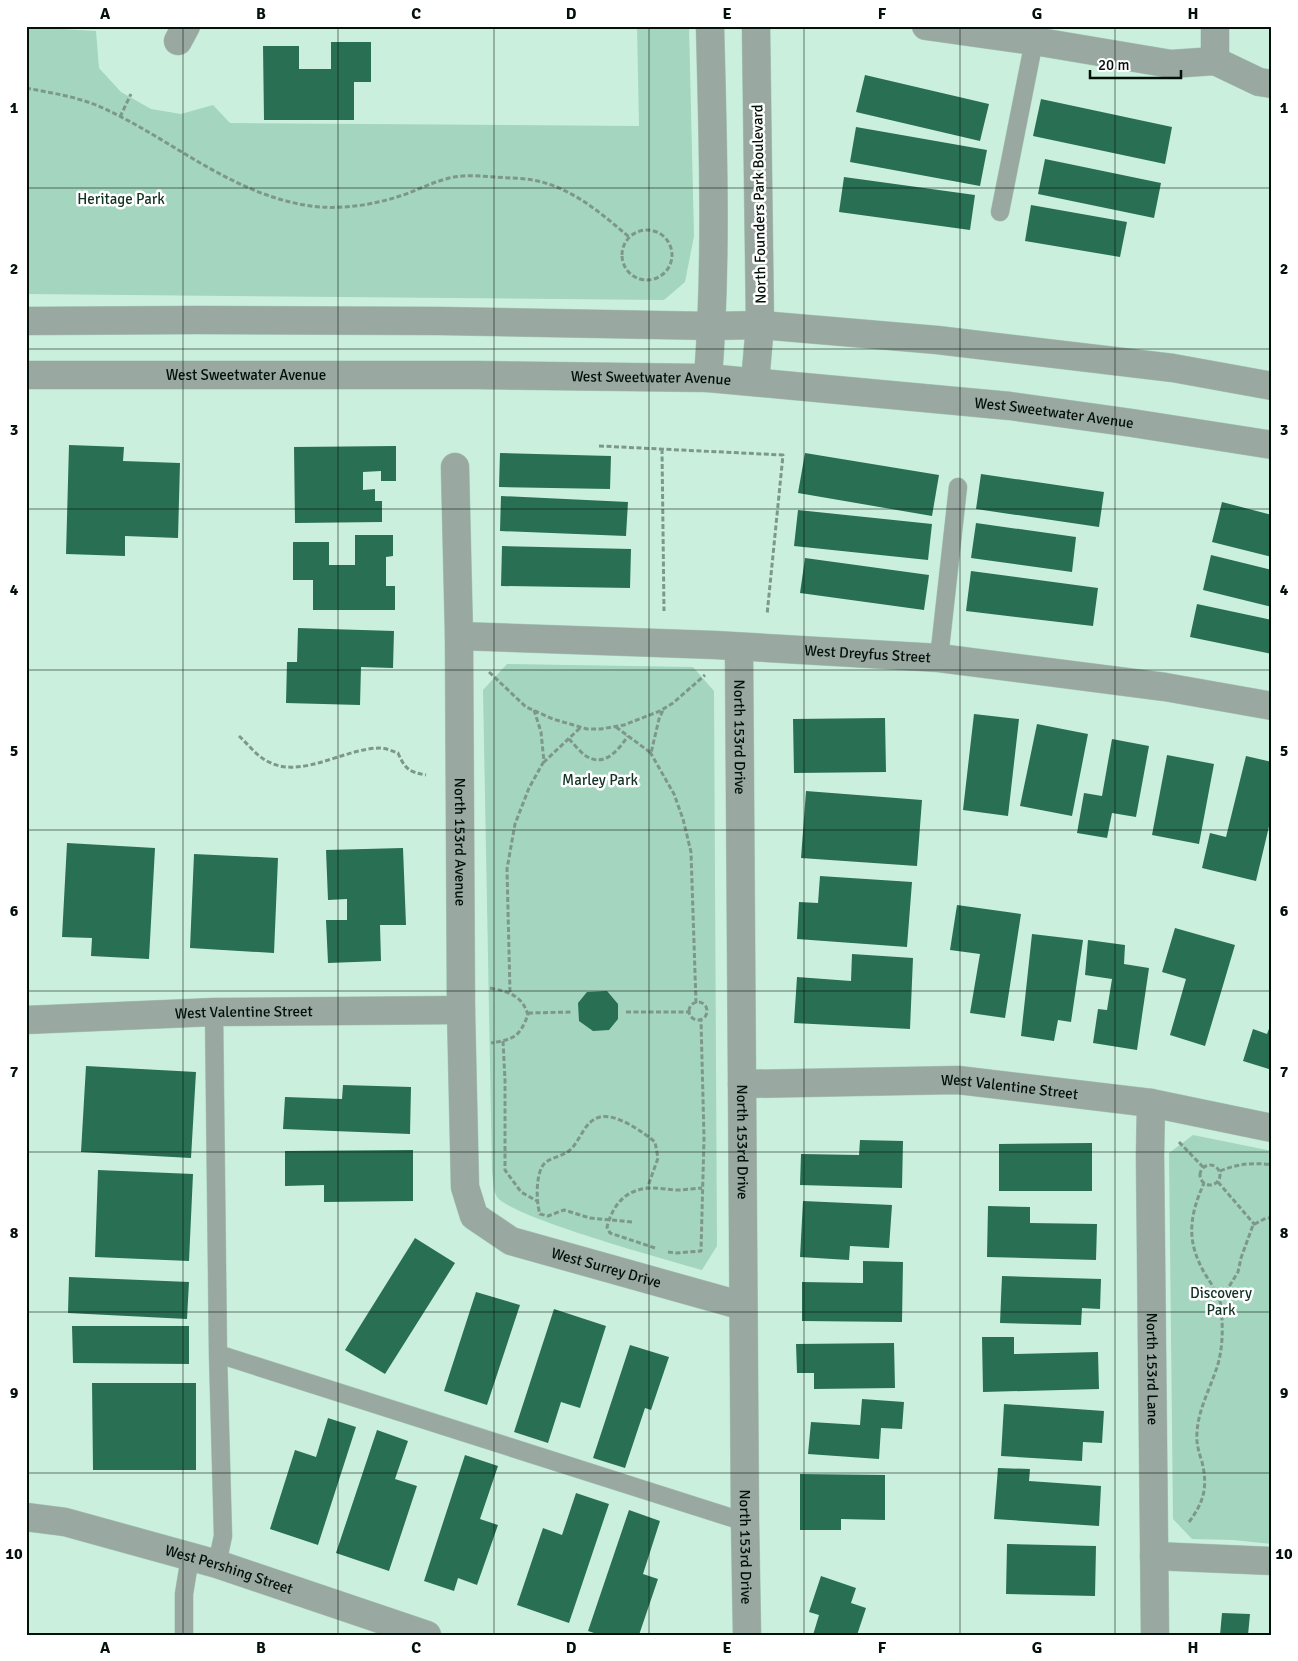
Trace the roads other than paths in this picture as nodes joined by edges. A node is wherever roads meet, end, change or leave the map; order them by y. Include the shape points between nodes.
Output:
1 (710, 26) edge
2 (756, 26) edge
3 (926, 26) edge
4 (1215, 26) edge
5 (1034, 41) junction
6 (1215, 61) junction
7 (1272, 84) edge
8 (1000, 212) dead end
9 (26, 321) edge
10 (760, 325) junction
11 (712, 326) junction
12 (26, 375) edge
13 (708, 378) junction
14 (755, 382) junction
15 (1272, 386) edge
16 (1272, 445) edge
17 (455, 467) dead end
18 (958, 487) dead end
19 (459, 636) junction
20 (740, 648) junction
21 (938, 658) junction
22 (1272, 706) edge
23 (461, 1010) junction
24 (214, 1012) junction
25 (26, 1020) edge
26 (742, 1084) junction
27 (1151, 1103) junction
28 (1272, 1128) edge
29 (474, 1216) joint
30 (743, 1306) junction
31 (218, 1354) junction
32 (26, 1517) edge
33 (745, 1522) junction
34 (1154, 1556) junction
35 (190, 1557) junction
36 (1272, 1562) edge
37 (217, 1564) junction
38 (399, 1630) edge
39 (184, 1635) edge
40 (428, 1635) edge
41 (747, 1635) edge
42 (1155, 1635) edge

1 - 11 street via 714,228
2 - 10 street, North Founders Park Boulevard
3 - 5 street
4 - 6 street
5 - 6 street via 1171,64
5 - 8 lane
6 - 7 street via 1259,82
9 - 11 street via 441,321
10 - 11 street
10 - 14 street, North Founders Park Boulevard
10 - 15 street via 937,340 1173,368
11 - 13 street
12 - 13 street, West Sweetwater Avenue
13 - 14 street, West Sweetwater Avenue
14 - 16 street, West Sweetwater Avenue via 1010,406
17 - 19 street, North 153rd Avenue
18 - 21 lane
19 - 20 street, West Dreyfus Street
19 - 23 street, North 153rd Avenue
20 - 21 street, West Dreyfus Street
20 - 26 street, North 153rd Drive
21 - 22 street, West Dreyfus Street via 1165,687
23 - 24 street, West Valentine Street
23 - 29 street, North 153rd Avenue via 465,1187
24 - 25 street, West Valentine Street
24 - 31 lane
26 - 27 street, West Valentine Street via 958,1080
26 - 30 street, North 153rd Drive
27 - 28 street, West Valentine Street
27 - 34 street, North 153rd Lane
29 - 30 street, West Surrey Drive via 510,1241
30 - 33 street, North 153rd Drive
31 - 33 lane
31 - 37 lane via 223,1536
32 - 35 street, West Pershing Street via 65,1522
33 - 41 street, North 153rd Drive
34 - 36 street
34 - 42 street, North 153rd Lane
35 - 37 street, West Pershing Street
35 - 39 lane via 184,1594
37 - 38 street, West Pershing Street
38 - 40 street, West Pershing Street

